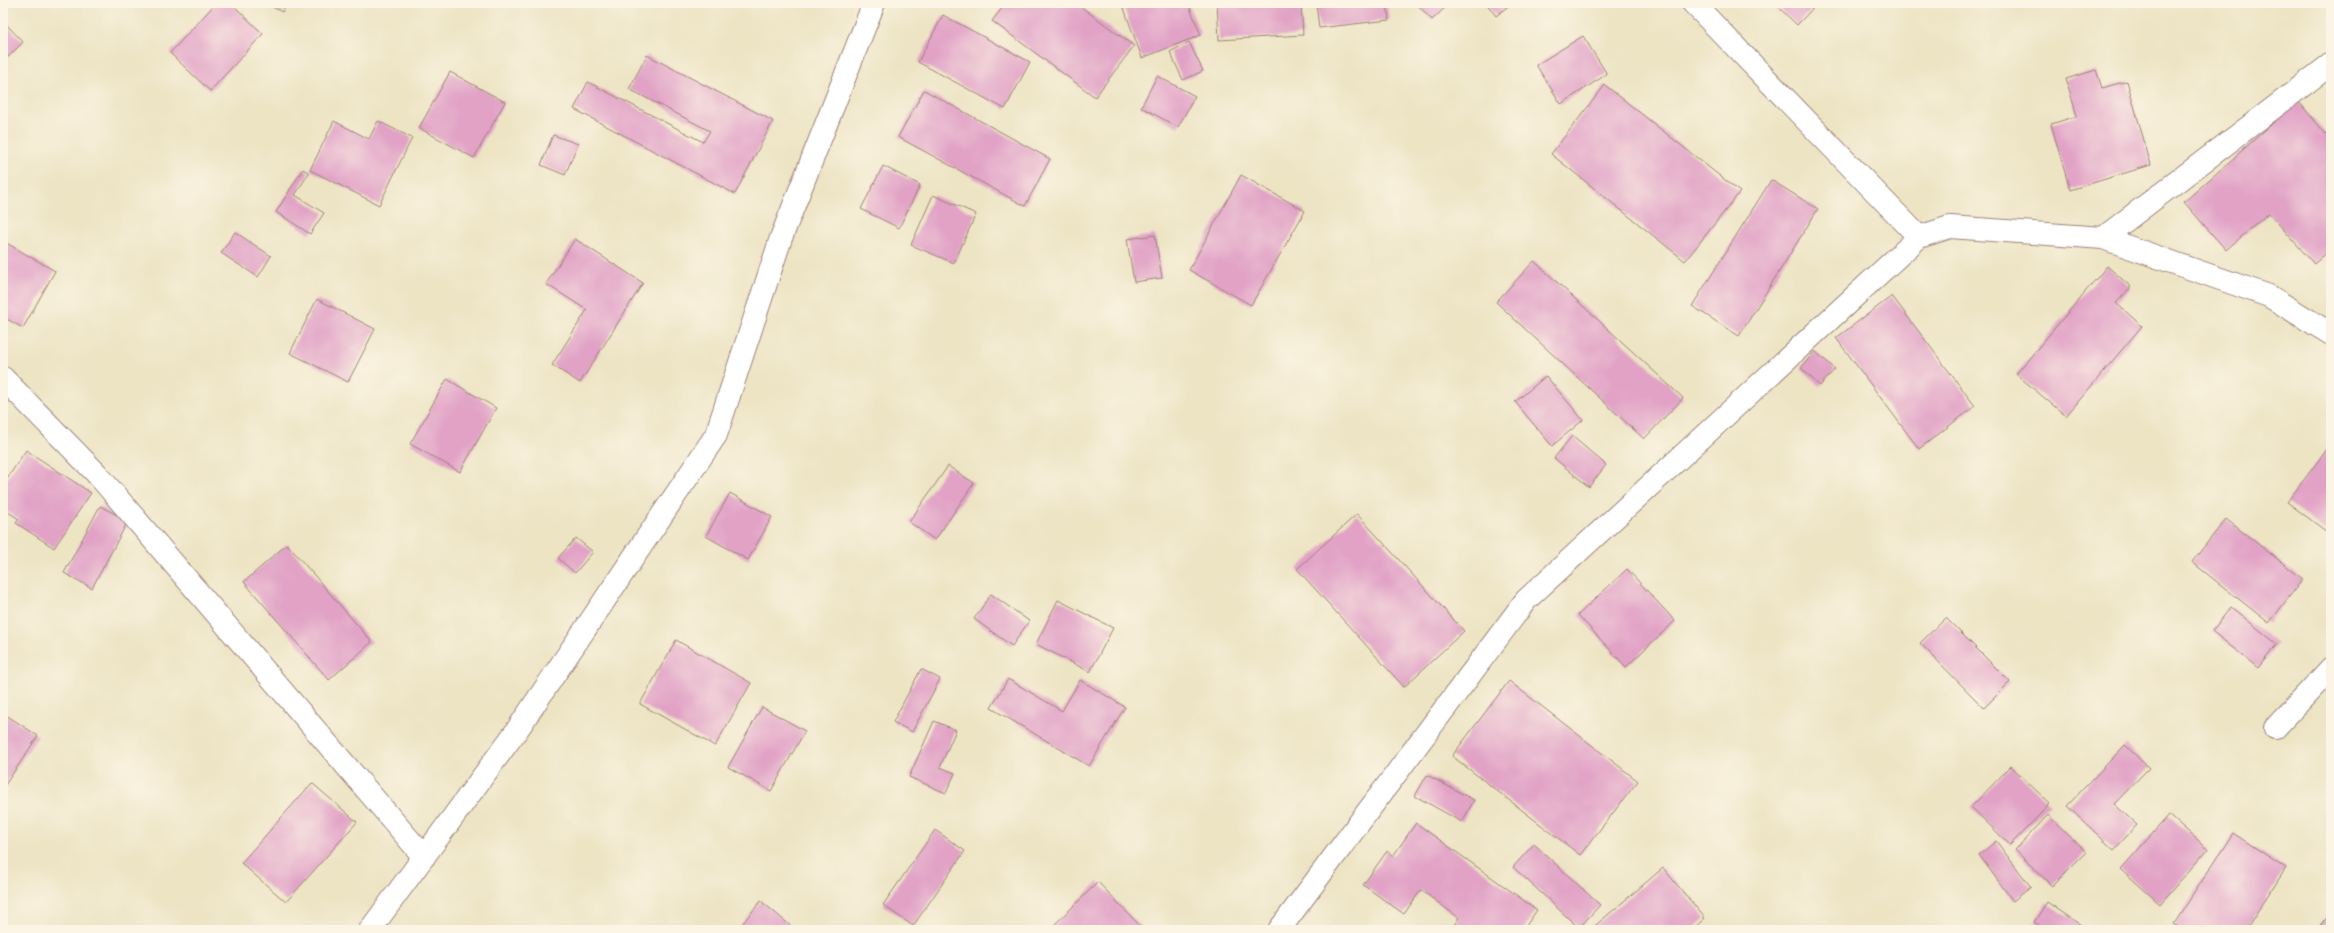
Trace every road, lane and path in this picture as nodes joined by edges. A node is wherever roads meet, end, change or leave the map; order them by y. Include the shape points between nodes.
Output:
1 (874, 3) edge
2 (1693, 3) edge
3 (2331, 64) edge
4 (1919, 237) junction
5 (2103, 238) junction
6 (2331, 334) edge
7 (3, 378) edge
8 (2331, 668) edge
9 (2275, 728) dead end
10 (424, 857) junction
11 (370, 930) edge
12 (1280, 930) edge

1 - 10 street via 781,238 716,435 517,730
2 - 4 street
3 - 5 street
4 - 5 street via 1950,227
4 - 12 street via 1526,600
5 - 6 street via 2269,296
7 - 10 street via 98,475
8 - 9 street
10 - 11 street

